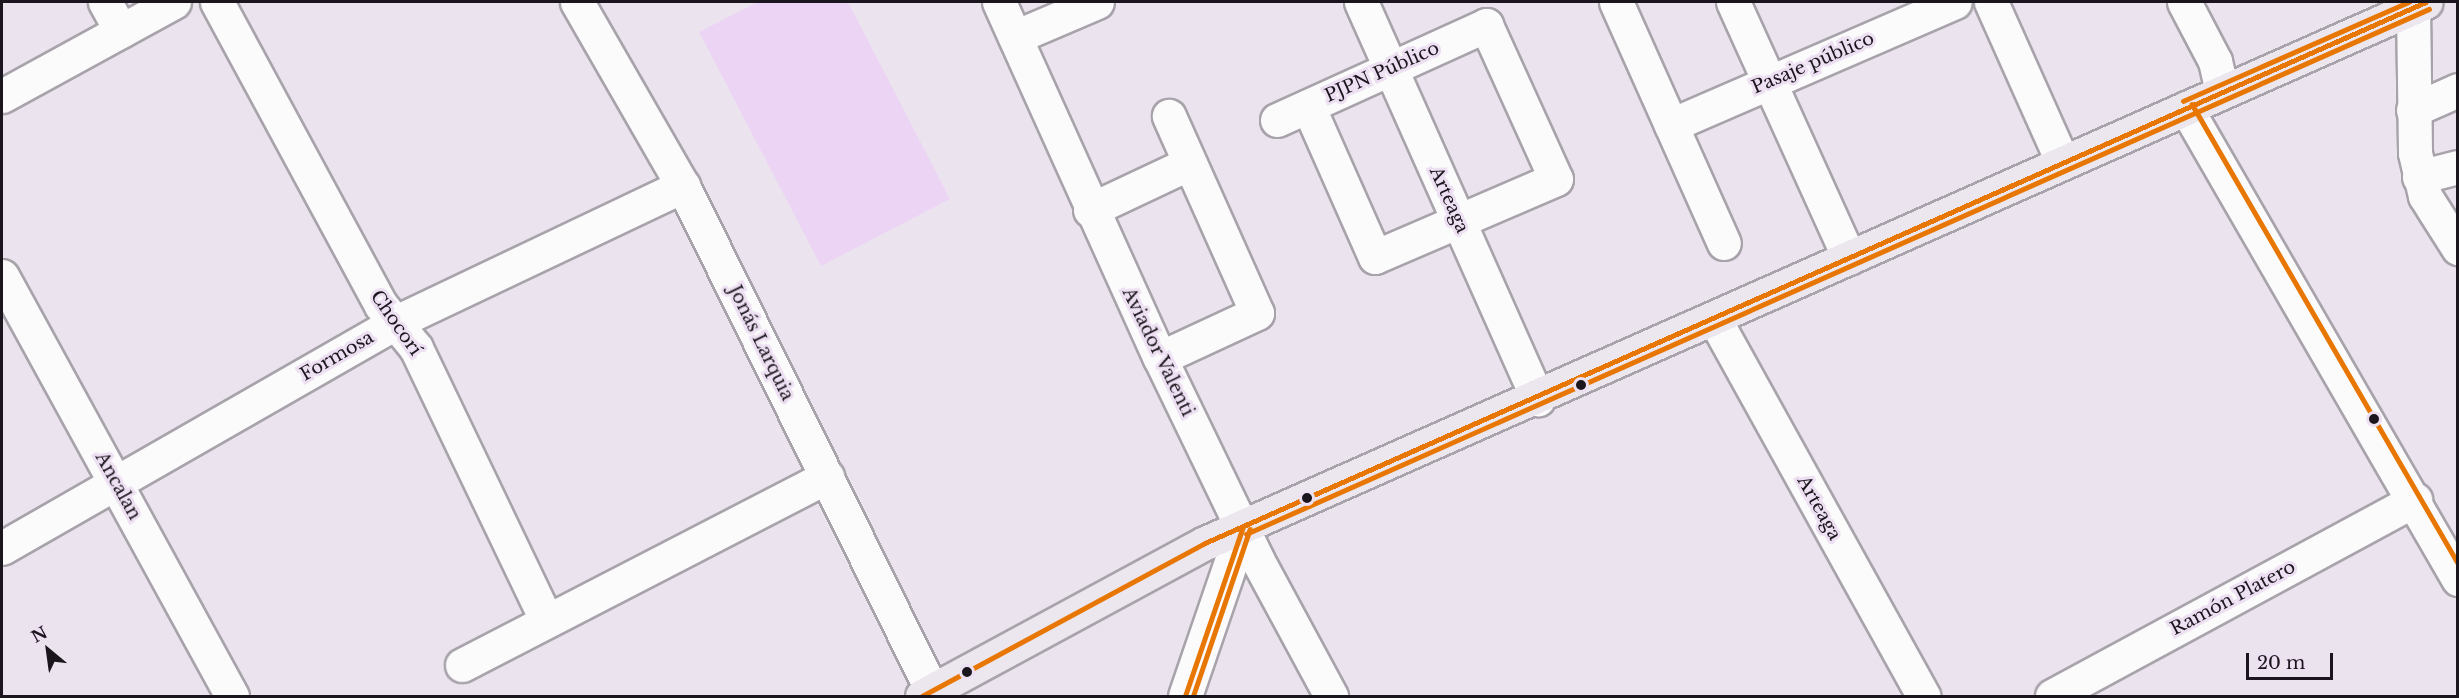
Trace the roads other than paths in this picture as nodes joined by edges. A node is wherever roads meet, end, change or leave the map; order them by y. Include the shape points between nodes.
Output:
1 (105, 2) edge
2 (174, 2) edge
3 (217, 2) edge
4 (577, 2) edge
5 (999, 2) edge
6 (1097, 2) edge
7 (1361, 2) edge
8 (1616, 2) edge
9 (1733, 2) edge
10 (1955, 2) edge
11 (1991, 2) edge
12 (2184, 2) edge
13 (2420, 4) edge
14 (122, 31) junction
15 (1015, 37) junction
16 (1391, 68) junction
17 (1769, 81) junction
18 (2457, 90) edge
19 (2222, 92) junction
20 (2, 96) edge
21 (1308, 106) junction
22 (2186, 108) junction
23 (2413, 110) junction
24 (1169, 116) dead end
25 (1277, 120) dead end
26 (1671, 124) junction
27 (2062, 161) junction
28 (1190, 163) junction
29 (2457, 167) edge
30 (2419, 177) junction
31 (683, 186) junction
32 (1090, 210) junction
33 (1459, 223) junction
34 (1724, 243) dead end
35 (2457, 248) edge
36 (1849, 258) junction
37 (2, 276) edge
38 (1715, 320) junction
39 (396, 322) junction
40 (1160, 357) junction
41 (1538, 399) junction
42 (827, 477) junction
43 (116, 481) junction
44 (2415, 500) junction
45 (1243, 527) junction
46 (2, 548) edge
47 (2454, 565) edge
48 (546, 619) junction
49 (462, 664) dead end
50 (927, 694) edge
51 (232, 696) edge
52 (1185, 696) edge
53 (1331, 696) edge
54 (1923, 696) edge
55 (2052, 696) edge

1 - 14 street
2 - 14 street
3 - 39 street, Chocorí via 381,305
4 - 31 street, Jonás Larquia
5 - 15 street, Aviador Valenti
6 - 15 street
7 - 16 street, Arteaga
8 - 26 street
9 - 17 street
10 - 17 street, Pasaje público
11 - 27 street
12 - 19 street via 2215,60
13 - 19 main road
13 - 23 street
14 - 20 street
15 - 32 street, Aviador Valenti
16 - 21 street, PJPN Público
16 - 33 street, Arteaga
16 - 33 street, PJPN Público via 1486,25 1556,179
17 - 26 street, Pasaje público
17 - 36 street
18 - 23 street
19 - 22 main road
21 - 25 street, PJPN Público
21 - 33 street via 1375,257
22 - 27 main road
22 - 44 street
23 - 30 street
24 - 28 street
26 - 34 street
27 - 36 main road
28 - 32 street
28 - 40 street via 1257,313
29 - 30 street
30 - 35 street
31 - 39 street, Formosa
31 - 42 street, Jonás Larquia
32 - 40 street, Aviador Valenti
33 - 41 street, Arteaga
36 - 38 main road
37 - 43 street, Ancalan
38 - 41 main road
38 - 54 street, Arteaga
39 - 43 street, Formosa
39 - 48 street, Chocorí via 416,348
40 - 45 street, Aviador Valenti
41 - 45 main road
42 - 48 street
42 - 50 street, Jonás Larquia
43 - 46 street, Formosa
43 - 51 street, Ancalan
44 - 47 street
44 - 55 street, Ramón Platero
45 - 50 main road
45 - 52 street
45 - 53 street, Aviador Valenti
48 - 49 street

